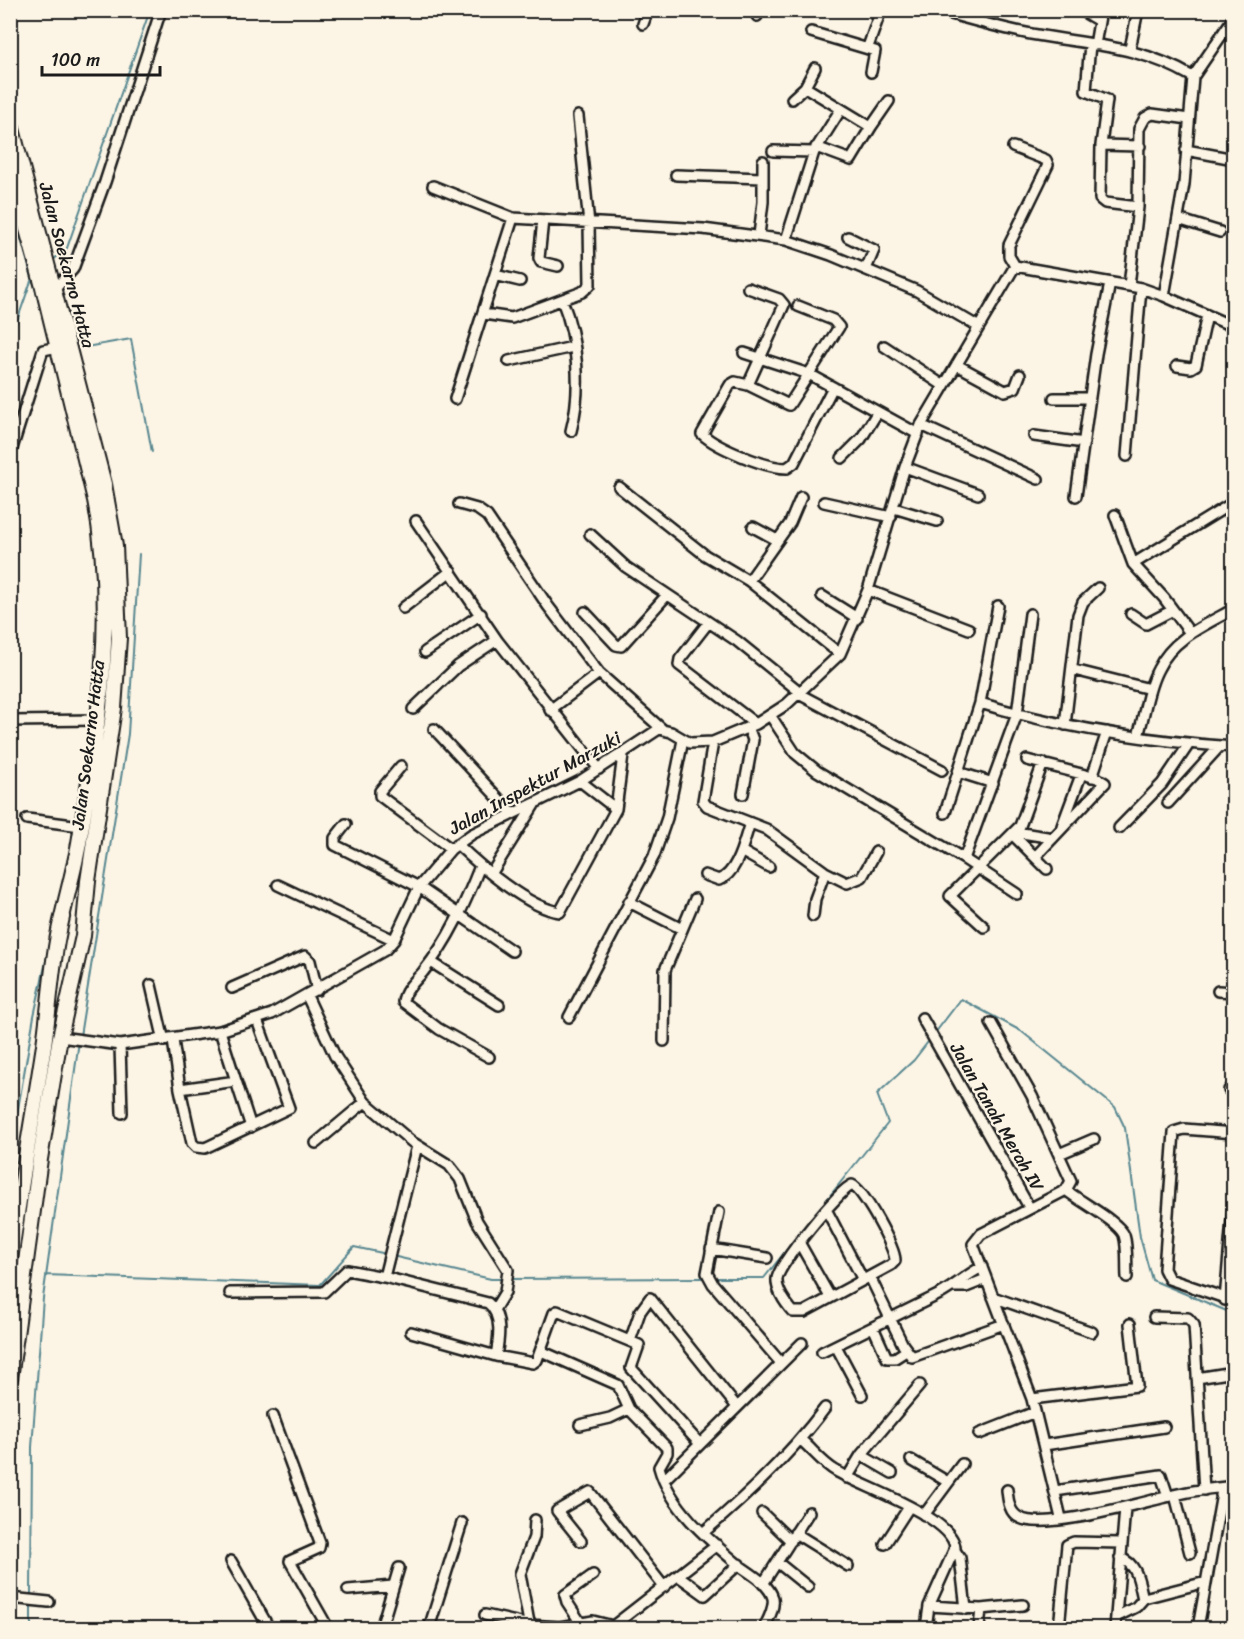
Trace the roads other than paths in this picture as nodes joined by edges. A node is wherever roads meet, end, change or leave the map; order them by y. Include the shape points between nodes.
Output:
1 (161, 10) edge
2 (648, 10) edge
3 (881, 10) edge
4 (937, 10) edge
5 (1080, 10) edge
6 (1101, 10) edge
7 (1138, 10) edge
8 (1233, 18) edge
9 (1099, 21) junction
10 (643, 24) dead end
11 (811, 32) dead end
12 (1092, 45) junction
13 (868, 47) junction
14 (1130, 50) junction
15 (815, 68) dead end
16 (871, 72) dead end
17 (1193, 77) junction
18 (805, 87) junction
19 (792, 99) dead end
20 (889, 101) dead end
21 (841, 109) junction
22 (578, 116) dead end
23 (1189, 119) junction
24 (871, 127) junction
25 (12, 129) edge
26 (1101, 145) junction
27 (1140, 146) junction
28 (1013, 147) dead end
29 (815, 150) junction
30 (1186, 150) junction
31 (773, 151) dead end
32 (1233, 159) edge
33 (763, 162) dead end
34 (10, 168) edge
35 (676, 174) dead end
36 (763, 178) junction
37 (433, 186) dead end
38 (1138, 207) junction
39 (513, 218) junction
40 (1178, 219) junction
41 (543, 220) junction
42 (589, 224) junction
43 (1220, 232) dead end
44 (759, 235) junction
45 (848, 237) dead end
46 (786, 240) junction
47 (42, 262) junction
48 (558, 266) dead end
49 (1015, 266) junction
50 (866, 269) junction
51 (495, 275) junction
52 (520, 281) dead end
53 (1110, 283) junction
54 (50, 285) junction
55 (1129, 286) junction
56 (748, 288) dead end
57 (1142, 288) junction
58 (1164, 296) junction
59 (562, 300) junction
60 (798, 306) dead end
61 (484, 314) junction
62 (1207, 315) junction
63 (980, 327) junction
64 (1233, 327) edge
65 (884, 346) dead end
66 (573, 347) junction
67 (53, 348) junction
68 (744, 353) dead end
69 (760, 358) junction
70 (509, 361) dead end
71 (957, 365) junction
72 (1177, 366) dead end
73 (809, 374) junction
74 (1020, 375) dead end
75 (748, 385) junction
76 (944, 386) junction
77 (833, 387) junction
78 (1054, 398) dead end
79 (1089, 398) junction
80 (455, 399) dead end
81 (877, 413) junction
82 (919, 429) junction
83 (571, 431) dead end
84 (1034, 436) dead end
85 (1084, 442) junction
86 (10, 455) edge
87 (1127, 456) dead end
88 (842, 458) dead end
89 (905, 467) junction
90 (1038, 479) dead end
91 (619, 487) dead end
92 (978, 494) dead end
93 (1076, 496) dead end
94 (801, 497) dead end
95 (824, 502) dead end
96 (1233, 502) edge
97 (459, 504) dead end
98 (892, 513) junction
99 (1115, 515) dead end
100 (416, 521) dead end
101 (937, 521) dead end
102 (753, 527) dead end
103 (590, 534) dead end
104 (777, 540) junction
105 (1133, 564) junction
106 (451, 571) junction
107 (749, 581) junction
108 (1098, 588) dead end
109 (868, 591) junction
110 (667, 595) junction
111 (822, 596) dead end
112 (998, 606) dead end
113 (403, 608) dead end
114 (1173, 609) junction
115 (1233, 609) edge
116 (585, 612) dead end
117 (481, 614) junction
118 (1030, 614) dead end
119 (1131, 614) dead end
120 (856, 618) junction
121 (708, 622) junction
122 (969, 629) dead end
123 (1190, 633) junction
124 (497, 640) junction
125 (424, 652) dead end
126 (840, 654) junction
127 (1074, 670) junction
128 (599, 673) junction
129 (1150, 689) junction
130 (800, 693) junction
131 (980, 703) junction
132 (413, 710) dead end
133 (550, 710) junction
134 (1017, 714) junction
135 (770, 715) junction
136 (93, 720) junction
137 (10, 722) edge
138 (752, 725) junction
139 (1065, 725) junction
140 (434, 729) dead end
141 (662, 729) junction
142 (1107, 732) junction
143 (1138, 736) junction
144 (683, 740) junction
145 (713, 742) junction
146 (1189, 744) junction
147 (1220, 746) junction
148 (1233, 747) edge
149 (623, 755) junction
150 (1027, 760) dead end
151 (1043, 763) junction
152 (401, 766) dead end
153 (599, 769) junction
154 (942, 770) dead end
155 (958, 772) junction
156 (1081, 775) junction
157 (1092, 777) junction
158 (580, 781) junction
159 (993, 783) junction
160 (743, 795) dead end
161 (1168, 803) dead end
162 (534, 804) junction
163 (616, 809) junction
164 (945, 813) dead end
165 (513, 814) junction
166 (27, 819) dead end
167 (750, 823) junction
168 (346, 824) dead end
169 (81, 826) junction
170 (1119, 828) dead end
171 (1060, 830) junction
172 (1014, 833) junction
173 (1053, 838) junction
174 (454, 846) junction
175 (741, 851) junction
176 (876, 852) dead end
177 (1035, 857) junction
178 (964, 859) junction
179 (480, 866) junction
180 (769, 867) dead end
181 (977, 867) junction
182 (1047, 869) dead end
183 (825, 872) junction
184 (491, 874) junction
185 (705, 875) dead end
186 (278, 885) dead end
187 (419, 887) junction
188 (1017, 894) dead end
189 (695, 899) dead end
190 (629, 902) junction
191 (460, 915) junction
192 (813, 916) dead end
193 (984, 927) dead end
194 (682, 929) junction
195 (394, 940) junction
196 (513, 951) dead end
197 (430, 962) junction
198 (152, 985) dead end
199 (232, 988) dead end
200 (317, 990) junction
201 (1218, 991) dead end
202 (1233, 992) edge
203 (307, 996) junction
204 (499, 1005) dead end
205 (568, 1017) dead end
206 (922, 1018) dead end
207 (257, 1020) junction
208 (991, 1023) dead end
209 (220, 1031) junction
210 (66, 1038) junction
211 (169, 1040) junction
212 (664, 1041) dead end
213 (120, 1045) junction
214 (489, 1057) dead end
215 (236, 1081) junction
216 (180, 1089) junction
217 (365, 1102) junction
218 (122, 1113) dead end
219 (251, 1127) junction
220 (1233, 1133) edge
221 (1094, 1139) dead end
222 (316, 1143) dead end
223 (417, 1146) junction
224 (1059, 1154) junction
225 (1066, 1190) junction
226 (1233, 1197) edge
227 (1029, 1207) junction
228 (827, 1210) junction
229 (719, 1212) dead end
230 (800, 1244) junction
231 (711, 1249) junction
232 (767, 1258) dead end
233 (10, 1261) edge
234 (982, 1267) junction
235 (384, 1277) junction
236 (866, 1278) junction
237 (1127, 1278) dead end
238 (986, 1279) junction
239 (953, 1287) junction
240 (230, 1293) dead end
241 (830, 1297) junction
242 (993, 1297) junction
243 (1229, 1300) edge
244 (494, 1310) junction
245 (1154, 1317) dead end
246 (891, 1318) junction
247 (1004, 1324) junction
248 (1130, 1324) dead end
249 (873, 1327) junction
250 (411, 1332) dead end
251 (1092, 1332) dead end
252 (13, 1334) edge
253 (630, 1341) junction
254 (802, 1342) dead end
255 (836, 1346) junction
256 (541, 1351) junction
257 (822, 1352) dead end
258 (906, 1352) junction
259 (496, 1356) junction
260 (781, 1363) junction
261 (1233, 1372) edge
262 (1197, 1378) junction
263 (10, 1379) edge
264 (920, 1385) dead end
265 (862, 1395) dead end
266 (1032, 1399) junction
267 (737, 1407) junction
268 (825, 1408) dead end
269 (629, 1409) junction
270 (1035, 1412) junction
271 (273, 1416) dead end
272 (580, 1425) dead end
273 (1164, 1427) dead end
274 (980, 1434) dead end
275 (801, 1440) junction
276 (700, 1444) junction
277 (1044, 1445) junction
278 (861, 1455) junction
279 (911, 1460) dead end
280 (962, 1464) dead end
281 (892, 1473) dead end
282 (662, 1475) junction
283 (847, 1478) junction
284 (948, 1482) junction
285 (1233, 1486) edge
286 (1007, 1490) dead end
287 (1204, 1490) junction
288 (1055, 1491) junction
289 (1222, 1491) junction
290 (1172, 1495) junction
291 (1233, 1499) edge
292 (909, 1507) junction
293 (1125, 1508) junction
294 (809, 1512) dead end
295 (762, 1513) dead end
296 (924, 1515) junction
297 (1061, 1518) junction
298 (535, 1520) dead end
299 (462, 1522) dead end
300 (704, 1532) junction
301 (793, 1537) junction
302 (581, 1541) dead end
303 (1121, 1543) junction
304 (885, 1544) dead end
305 (717, 1545) junction
306 (954, 1549) junction
307 (1190, 1553) dead end
308 (1120, 1558) junction
309 (231, 1561) dead end
310 (777, 1562) junction
311 (739, 1564) junction
312 (848, 1566) dead end
313 (399, 1568) dead end
314 (593, 1575) dead end
315 (680, 1576) junction
316 (1206, 1582) junction
317 (763, 1584) junction
318 (393, 1586) junction
319 (664, 1587) junction
320 (808, 1587) dead end
321 (348, 1590) dead end
322 (10, 1598) edge
323 (1143, 1599) junction
324 (49, 1602) dead end
325 (1023, 1605) dead end
326 (981, 1609) junction
327 (966, 1610) junction
328 (928, 1611) junction
329 (485, 1615) dead end
330 (1116, 1617) junction
331 (580, 1622) junction
332 (530, 1627) edge
333 (617, 1627) edge
334 (269, 1629) edge
335 (328, 1629) edge
336 (381, 1629) edge
337 (429, 1629) edge
338 (764, 1629) edge
339 (919, 1629) edge
340 (926, 1629) edge
341 (979, 1629) edge
342 (1059, 1629) edge
343 (1115, 1629) edge
344 (1198, 1629) edge

1 - 54 street via 74,269
2 - 10 street
3 - 13 street
4 - 12 street
5 - 9 street
6 - 9 street
7 - 14 street
8 - 17 street
9 - 12 street
11 - 13 street
12 - 14 street
12 - 26 street via 1086,91 1107,99
13 - 16 street via 876,52
14 - 17 street via 1167,62
15 - 18 street
17 - 23 street
18 - 19 street
18 - 21 street
20 - 24 street
21 - 24 street
21 - 29 street
22 - 42 street
23 - 27 street via 1152,114 1144,118 1139,129
23 - 30 street
24 - 29 street via 851,160
25 - 47 highway, Jalan Soekarno Hatta
26 - 27 street
26 - 38 street via 1100,200
27 - 38 street
28 - 49 street via 1046,160 1048,165 1009,245 1009,256
29 - 31 street
29 - 46 street
30 - 32 street
30 - 40 street
33 - 36 street
34 - 47 highway, Jalan Soekarno Hatta
35 - 36 street
36 - 44 street
37 - 39 street
38 - 55 street
39 - 41 street
39 - 51 street
40 - 43 street
40 - 58 street
41 - 42 street
41 - 48 street via 539,258
42 - 44 street via 703,228
42 - 59 street via 590,285 586,291
44 - 46 street
45 - 50 street via 874,250
46 - 50 street
47 - 54 highway, Jalan Soekarno Hatta
49 - 53 street
49 - 63 street
50 - 63 street via 917,291
51 - 52 street
51 - 61 street
53 - 55 street
53 - 79 street
54 - 67 highway, Jalan Soekarno Hatta
54 - 210 highway, Jalan Soekarno Hatta via 95,441 114,536 119,638 114,708
55 - 57 street
56 - 69 street via 779,299 784,305
57 - 58 street
57 - 87 street
58 - 62 street
59 - 61 street via 512,318
59 - 66 street
60 - 73 street via 832,320 838,327
61 - 80 street
62 - 64 street
62 - 72 street via 1196,365
63 - 71 street
65 - 76 street
66 - 70 street
66 - 83 street via 578,385
67 - 86 street via 44,350
67 - 136 highway, Jalan Soekarno Hatta via 101,532 105,651
68 - 69 street
69 - 73 street
69 - 75 street
71 - 74 street via 1005,391 1015,388
71 - 76 street
73 - 75 street via 789,405
73 - 77 street
75 - 77 street via 730,385 702,435 758,463 780,468 794,463
76 - 82 street
77 - 81 street
78 - 79 street
79 - 85 street
81 - 82 street
81 - 88 street via 861,440
82 - 89 street
82 - 90 street
84 - 85 street
85 - 93 street
89 - 92 street
89 - 98 street
91 - 107 street via 705,555
94 - 104 street via 790,523
95 - 98 street
96 - 105 street
97 - 128 street via 487,516
98 - 101 street
98 - 109 street
99 - 105 street
100 - 106 street
102 - 104 street
103 - 110 street via 626,567
104 - 107 street
105 - 114 street
106 - 113 street
106 - 117 street
107 - 126 street
108 - 127 street via 1083,602 1078,615
109 - 120 street
109 - 122 street
110 - 116 street via 621,646
110 - 121 street
111 - 120 street
112 - 131 street
114 - 119 street via 1146,624
114 - 123 street
115 - 123 street
117 - 124 street
117 - 125 street
118 - 134 street
120 - 126 street
121 - 130 street
121 - 138 street via 679,664
123 - 129 street via 1174,646 1158,668
124 - 132 street via 458,666
124 - 133 street
126 - 130 street
127 - 129 street
127 - 139 street
128 - 133 street
128 - 141 street
129 - 143 street
130 - 135 street
130 - 154 street
131 - 134 street
131 - 155 street
133 - 153 street
134 - 139 street
134 - 159 street
135 - 138 street
135 - 178 street via 795,753 817,771
136 - 137 street
136 - 169 highway, Jalan Soekarno Hatta
138 - 145 street
138 - 160 street
139 - 142 street
140 - 165 street
141 - 144 street
141 - 149 street, Jalan Inspektur Marzuki
142 - 143 street
142 - 157 street
143 - 146 street
144 - 145 street via 695,744
144 - 190 street via 661,840
145 - 167 street via 704,804
146 - 147 street
146 - 170 street via 1162,784
147 - 148 street
147 - 161 street
149 - 153 street, Jalan Inspektur Marzuki
149 - 163 street
150 - 151 street
151 - 156 street
151 - 172 street
152 - 174 street via 380,796
153 - 158 street, Jalan Inspektur Marzuki
155 - 159 street
155 - 164 street
156 - 157 street
156 - 171 street
157 - 171 street via 1103,780 1104,786
158 - 162 street, Jalan Inspektur Marzuki
158 - 163 street
159 - 178 street
162 - 165 street, Jalan Inspektur Marzuki
162 - 184 street
163 - 184 street via 560,912 536,903
165 - 174 street, Jalan Inspektur Marzuki
166 - 169 street
167 - 175 street
167 - 183 street via 779,837
168 - 187 street via 334,838 335,845
169 - 233 highway, Jalan Soekarno Hatta via 56,944
171 - 173 street
172 - 173 street
172 - 177 street
172 - 181 street
173 - 177 street
174 - 179 street
174 - 187 street, Jalan Inspektur Marzuki
175 - 180 street
175 - 185 street via 724,878
176 - 183 street via 858,880 847,883
177 - 182 street
178 - 181 street
179 - 184 street
179 - 191 street
181 - 188 street
181 - 193 street via 950,897
183 - 192 street
186 - 195 street
187 - 191 street
187 - 195 street, Jalan Inspektur Marzuki
189 - 194 street
190 - 194 street
190 - 205 street
191 - 196 street
191 - 197 street
194 - 212 street via 664,976
195 - 200 street, Jalan Inspektur Marzuki via 376,956
197 - 204 street
197 - 214 street via 405,993 403,1003
198 - 211 street
199 - 200 street via 305,956 310,961
200 - 203 street, Jalan Inspektur Marzuki
201 - 202 street
203 - 207 street, Jalan Inspektur Marzuki
203 - 217 street via 336,1056
206 - 227 street, Jalan Tanah Merah IV
207 - 209 street, Jalan Inspektur Marzuki
207 - 219 street via 289,1106
208 - 224 street
209 - 211 street, Jalan Inspektur Marzuki
209 - 215 street
210 - 213 street, Jalan Inspektur Marzuki
210 - 252 highway, Jalan Soekarno Hatta via 36,1185
211 - 213 street, Jalan Inspektur Marzuki
211 - 216 street
213 - 218 street
215 - 216 street
215 - 219 street
216 - 219 street via 196,1148 205,1148
217 - 222 street
217 - 223 street
220 - 243 street via 1184,1129 1174,1132 1164,1269 1169,1279
221 - 224 street
223 - 235 street
223 - 244 street via 455,1172 477,1221 502,1259 507,1280
224 - 225 street via 1071,1180
225 - 227 street
225 - 237 street via 1119,1226 1125,1241
226 - 243 street
227 - 234 street via 974,1239
228 - 230 street
228 - 236 street
228 - 236 street via 847,1187 857,1187 895,1255 891,1265
229 - 231 street
230 - 241 street
230 - 241 street via 782,1266 777,1280 791,1310 801,1313
231 - 232 street
231 - 260 street via 709,1277
234 - 238 street
234 - 239 street
235 - 240 street via 347,1270 324,1292
235 - 244 street via 483,1301
236 - 241 street
236 - 246 street
238 - 239 street via 966,1287
238 - 242 street
239 - 246 street
242 - 247 street
242 - 251 street
244 - 259 street via 499,1335
245 - 262 street via 1192,1320
246 - 249 street
246 - 258 street
247 - 258 street via 917,1357
247 - 266 street
248 - 266 street via 1137,1386
249 - 255 street
249 - 258 street via 887,1358
250 - 259 street
252 - 263 highway, Jalan Soekarno Hatta
253 - 256 street via 556,1311
253 - 267 street via 640,1312 650,1298
253 - 276 street via 639,1347 632,1368
254 - 260 street
255 - 257 street
255 - 265 street
256 - 259 street via 533,1363
256 - 269 street via 614,1383
260 - 267 street
261 - 262 street
262 - 287 street
264 - 278 street
266 - 270 street
267 - 276 street
268 - 275 street
269 - 272 street via 610,1419
269 - 282 street via 667,1448 660,1464
270 - 274 street
270 - 277 street
271 - 335 street via 320,1543 319,1548 290,1561
273 - 277 street
275 - 283 street via 827,1466
275 - 300 street
276 - 282 street
277 - 288 street
278 - 281 street
278 - 283 street
279 - 284 street
280 - 284 street
282 - 300 street via 678,1504
283 - 292 street
284 - 296 street
285 - 289 street
286 - 297 street via 1009,1505 1021,1519
287 - 289 street
287 - 290 street
288 - 290 street via 1161,1475
288 - 297 street
289 - 291 street
289 - 316 street
290 - 293 street
290 - 307 street
292 - 296 street
292 - 304 street
293 - 297 street
293 - 303 street
294 - 301 street
295 - 301 street
296 - 306 street via 952,1538
298 - 332 street via 534,1538 520,1574
299 - 337 street
300 - 305 street
301 - 310 street
301 - 312 street
302 - 319 street via 557,1511 590,1492
303 - 308 street
303 - 342 street via 1067,1545
305 - 311 street
305 - 315 street
306 - 327 street via 960,1558
306 - 328 street
308 - 323 street via 1134,1567
308 - 330 street
309 - 334 street
310 - 317 street
310 - 320 street
311 - 315 street via 705,1595
311 - 317 street
313 - 318 street
314 - 331 street via 565,1595
315 - 319 street
316 - 323 street
316 - 344 street
317 - 338 street via 773,1600
318 - 321 street
318 - 336 street
319 - 333 street
322 - 324 street
323 - 330 street
325 - 326 street
326 - 327 street
326 - 341 street
327 - 328 street
328 - 339 street
328 - 340 street
329 - 332 street
330 - 343 street
331 - 332 street
331 - 333 street

